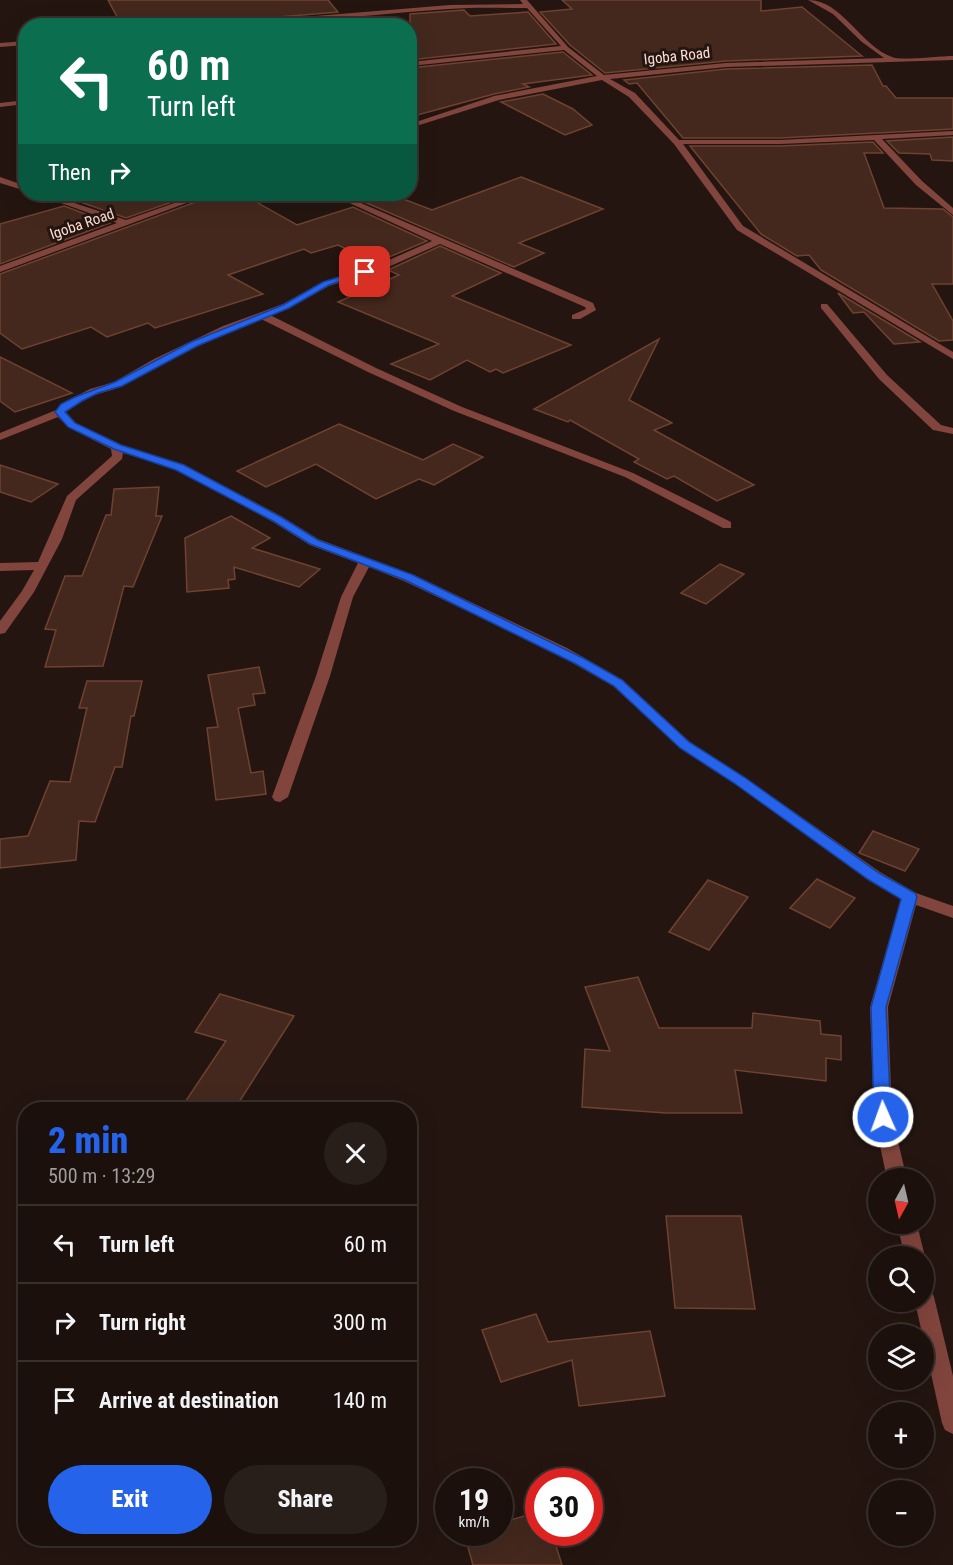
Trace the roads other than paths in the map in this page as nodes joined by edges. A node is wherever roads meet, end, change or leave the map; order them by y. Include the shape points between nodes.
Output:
1 (811, 0) edge
2 (526, 3) edge
3 (334, 18) edge
4 (18, 44) edge
5 (0, 45) edge
6 (566, 48) junction
7 (953, 58) edge
8 (940, 59) junction
9 (891, 60) junction
10 (417, 63) edge
11 (953, 68) edge
12 (605, 77) junction
13 (18, 103) edge
14 (0, 105) edge
15 (417, 124) edge
16 (953, 133) edge
17 (876, 138) junction
18 (677, 142) junction
19 (0, 180) edge
20 (18, 186) edge
21 (60, 201) edge
22 (188, 201) edge
23 (350, 201) edge
24 (953, 212) edge
25 (125, 224) junction
26 (440, 241) junction
27 (0, 269) edge
28 (824, 306) dead end
29 (264, 316) junction
30 (576, 317) dead end
31 (953, 356) edge
32 (60, 412) junction
33 (953, 432) edge
34 (0, 437) edge
35 (117, 447) junction
36 (727, 525) dead end
37 (365, 562) junction
38 (0, 567) edge
39 (42, 567) junction
40 (0, 630) edge
41 (280, 797) dead end
42 (909, 897) junction
43 (953, 912) edge
44 (895, 1168) edge
45 (927, 1312) edge
46 (953, 1422) edge

1 - 9 street via 835,13
2 - 3 street
2 - 6 street
4 - 5 street
6 - 10 street
6 - 12 street
7 - 8 street, Igoba Road
8 - 9 street, Igoba Road
8 - 11 street
9 - 12 street, Igoba Road via 726,65
12 - 15 street, Igoba Road via 496,98
12 - 18 street via 632,95
13 - 14 street
16 - 17 street
17 - 18 street
17 - 24 street
18 - 31 street via 740,228
19 - 20 street
21 - 25 street
22 - 25 street, Igoba Road
23 - 26 street
25 - 27 street, Igoba Road
26 - 29 street via 383,266 326,284
26 - 30 street via 590,305 591,310
28 - 33 street via 883,377 937,428
29 - 32 street via 228,328 118,384 94,391
29 - 36 street via 458,409 629,476
32 - 34 street
32 - 35 street via 72,425
35 - 37 street via 180,467 314,542
35 - 39 street via 118,457 71,499
37 - 41 street via 347,597
37 - 42 street via 409,578 618,683 685,745
38 - 39 street
39 - 40 street
42 - 43 street
42 - 44 street via 879,1007 883,1117
45 - 46 street

